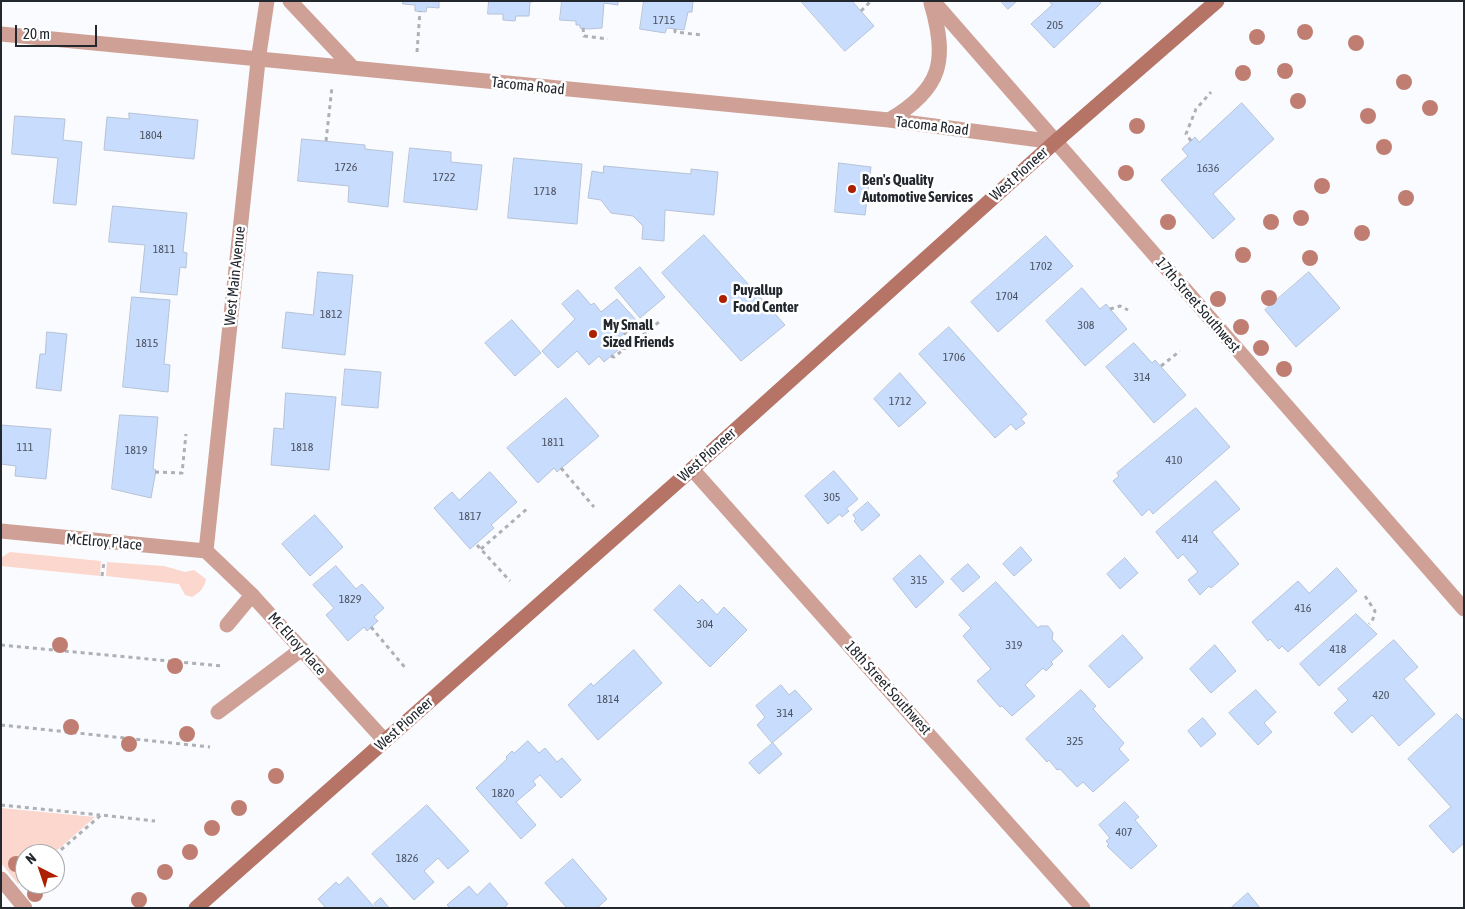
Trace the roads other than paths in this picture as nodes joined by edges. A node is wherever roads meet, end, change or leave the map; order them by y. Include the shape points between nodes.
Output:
1 (267, 1) edge
2 (290, 1) edge
3 (932, 1) edge
4 (1217, 1) edge
5 (1, 34) edge
6 (258, 60) junction
7 (353, 68) junction
8 (889, 120) junction
9 (1055, 142) junction
10 (692, 469) junction
11 (1, 531) edge
12 (206, 551) junction
13 (252, 595) junction
14 (1464, 609) edge
15 (227, 625) dead end
16 (302, 650) junction
17 (218, 712) dead end
18 (385, 741) junction
19 (1, 879) edge
20 (25, 908) edge
21 (196, 908) edge
22 (1083, 908) edge

1 - 6 street, West Main Avenue
2 - 7 street
3 - 8 street via 940,40 937,71 923,97
3 - 9 street, 17th Street Southwest
4 - 9 main road, West Pioneer
5 - 6 street, Tacoma Road
6 - 7 street, Tacoma Road
6 - 12 street, West Main Avenue
7 - 8 street, Tacoma Road
8 - 9 street, Tacoma Road
9 - 10 main road, West Pioneer
9 - 14 street, 17th Street Southwest
10 - 18 main road, West Pioneer
10 - 22 street, 18th Street Southwest
11 - 12 street, McElroy Place
12 - 13 street, Mc Elroy Place
13 - 15 street
13 - 16 street, Mc Elroy Place
16 - 17 street
16 - 18 street, Mc Elroy Place
18 - 21 main road, West Pioneer
19 - 20 street

